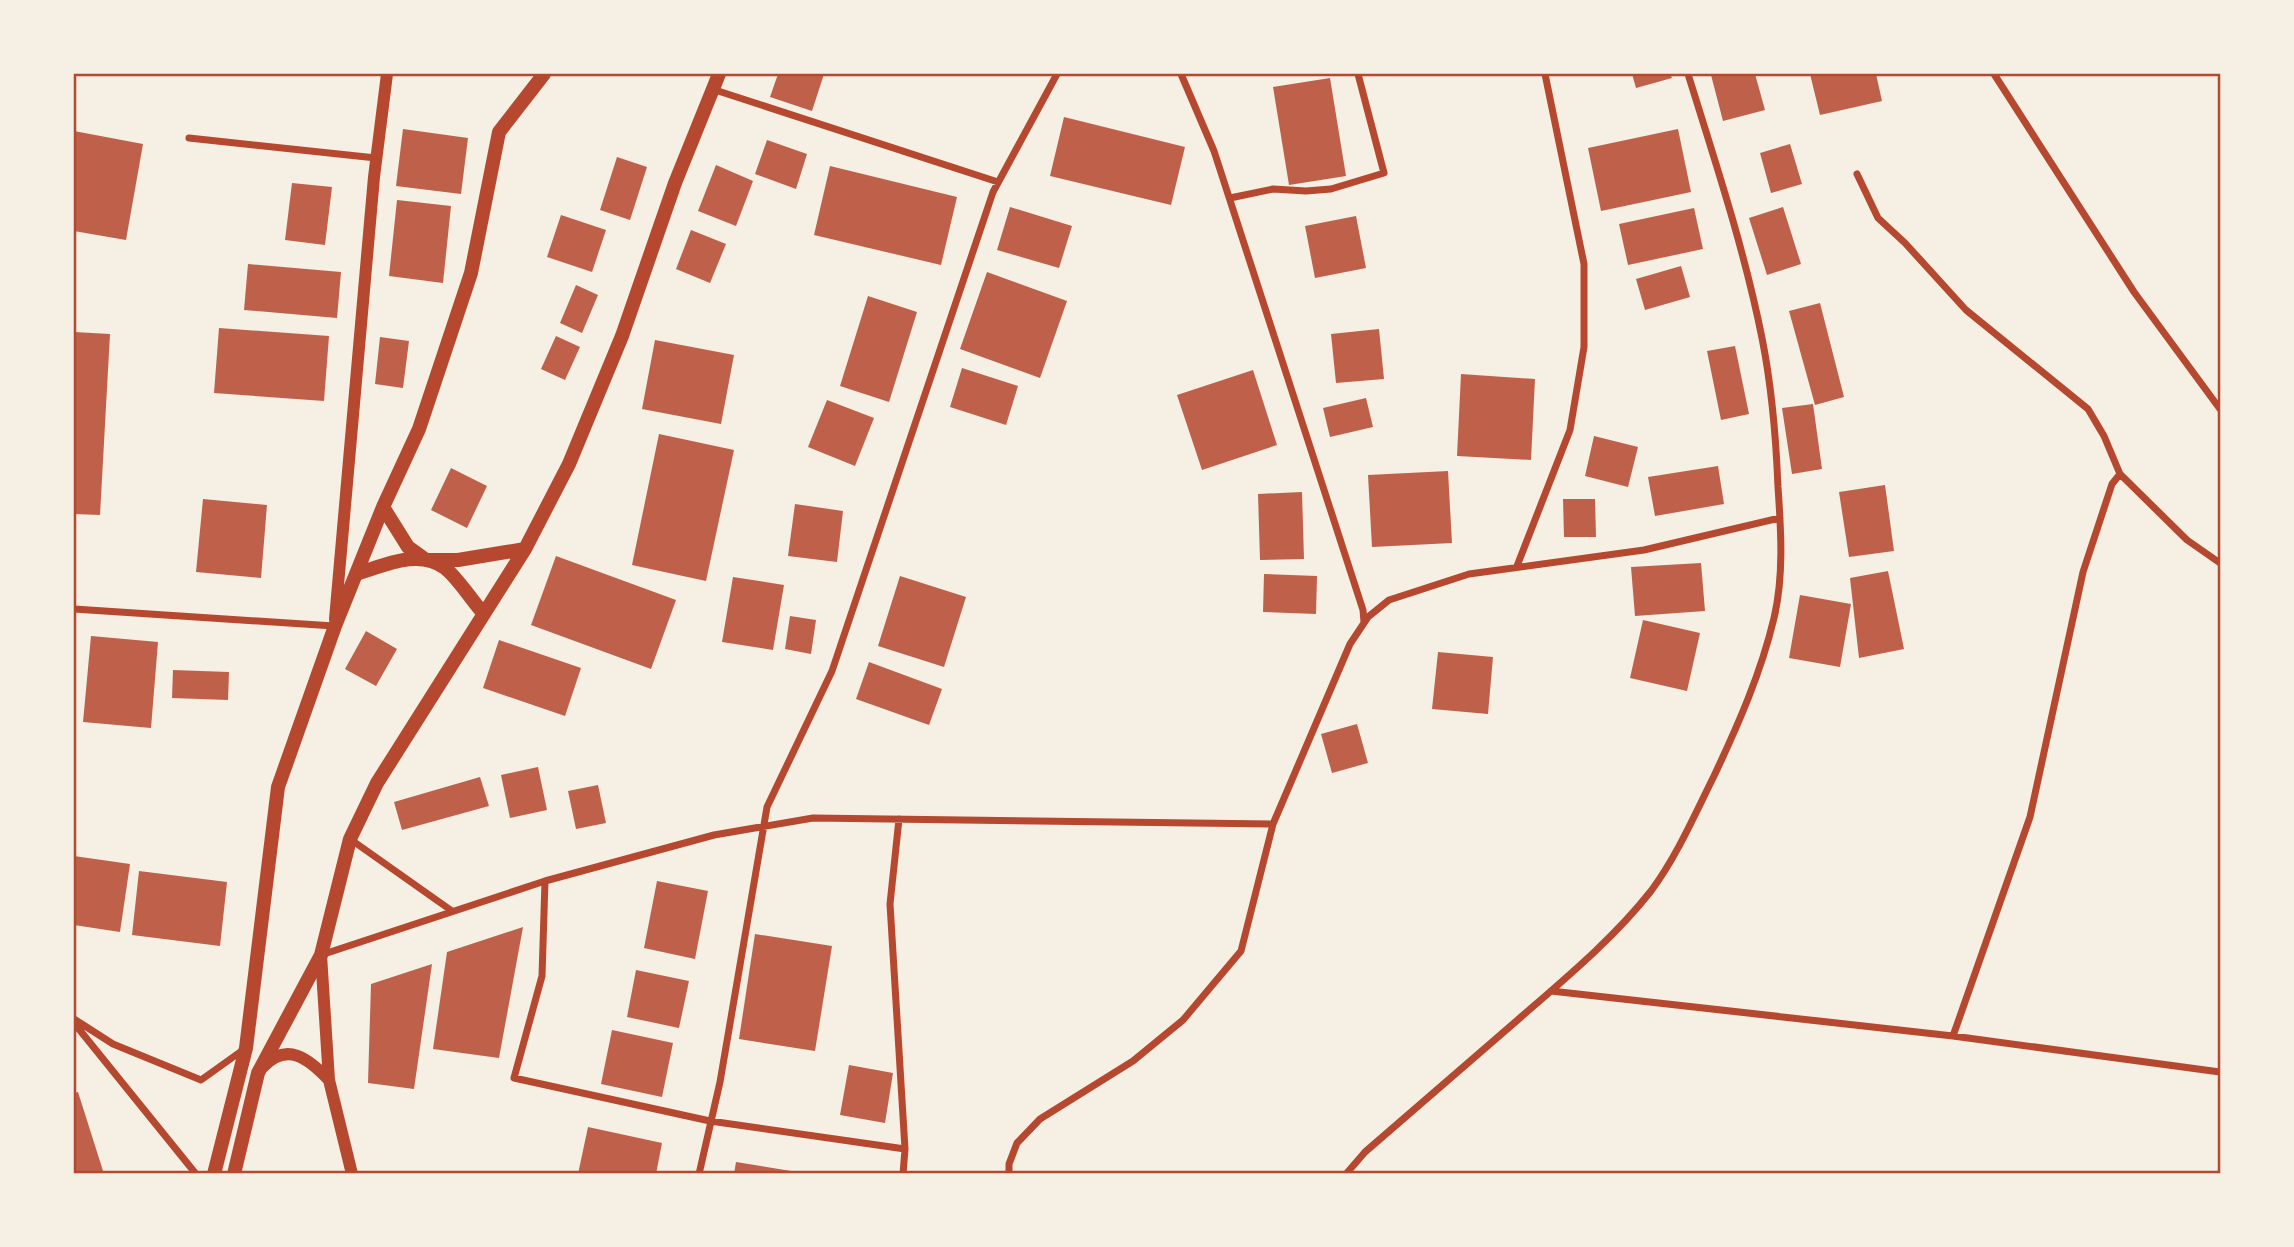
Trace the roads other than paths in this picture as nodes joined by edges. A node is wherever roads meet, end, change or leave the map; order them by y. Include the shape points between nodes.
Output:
1 (387, 74) edge
2 (544, 74) edge
3 (719, 74) edge
4 (1057, 74) edge
5 (1181, 74) edge
6 (1359, 74) edge
7 (1545, 74) edge
8 (1688, 74) edge
9 (1994, 74) edge
10 (712, 89) junction
11 (189, 138) dead end
12 (376, 158) junction
13 (1857, 174) dead end
14 (998, 182) junction
15 (1230, 198) junction
16 (2221, 409) edge
17 (2120, 474) junction
18 (383, 507) junction
19 (1780, 518) junction
20 (525, 549) junction
21 (426, 560) junction
22 (2221, 562) edge
23 (1517, 566) junction
24 (356, 574) junction
25 (74, 609) edge
26 (484, 614) junction
27 (1364, 622) junction
28 (335, 626) junction
29 (899, 819) junction
30 (1273, 824) junction
31 (764, 826) junction
32 (350, 839) junction
33 (545, 880) junction
34 (452, 911) junction
35 (321, 954) junction
36 (1551, 991) junction
37 (74, 1021) edge
38 (1953, 1036) junction
39 (246, 1048) junction
40 (2221, 1072) edge
41 (258, 1073) junction
42 (328, 1080) junction
43 (710, 1121) junction
44 (905, 1149) junction
45 (196, 1174) edge
46 (214, 1174) edge
47 (234, 1174) edge
48 (352, 1174) edge
49 (699, 1174) edge
50 (903, 1174) edge
51 (1009, 1174) edge
52 (1346, 1174) edge

1 - 12 street
2 - 18 main road via 499,132 471,273 419,429
3 - 10 main road
4 - 14 street
5 - 15 street
6 - 15 street via 1384,173 1331,189 1273,188
7 - 23 street via 1584,264 1584,347 1570,430
8 - 19 street via 1730,209 1763,342 1775,424
9 - 16 street via 2134,292
10 - 14 street
10 - 20 main road via 622,337 569,464
11 - 12 street
12 - 28 street
13 - 17 street via 1878,218 1966,310 2088,409
14 - 31 street via 832,671 767,807
15 - 27 street
17 - 22 street via 2187,540
17 - 38 street via 2112,484 2083,572 2030,817
18 - 21 main road via 408,547
18 - 24 main road
19 - 23 street via 1644,550
19 - 36 street via 1774,616 1757,676 1711,782 1652,889
20 - 21 main road via 458,560
20 - 26 main road
21 - 24 main road via 406,559
21 - 26 main road via 445,568
23 - 27 street via 1469,574 1398,595
24 - 28 main road
25 - 28 street
26 - 32 main road via 377,783
27 - 30 street via 1350,644
28 - 39 main road via 278,787
29 - 30 street
29 - 31 street via 813,818
29 - 44 street via 890,904
30 - 51 street via 1241,951 1183,1020 1133,1060 1040,1119 1017,1143
31 - 33 street
31 - 43 street
32 - 34 street
32 - 35 main road
33 - 34 street
33 - 43 street via 542,976 514,1078
34 - 35 street
35 - 41 main road
35 - 42 street
36 - 38 street
36 - 52 street via 1365,1152
37 - 39 street via 113,1044 201,1080
37 - 45 street
38 - 40 street
39 - 46 main road
41 - 42 street via 273,1056 291,1054 312,1062
41 - 47 main road
42 - 48 street
43 - 44 street
43 - 49 street
44 - 50 street

